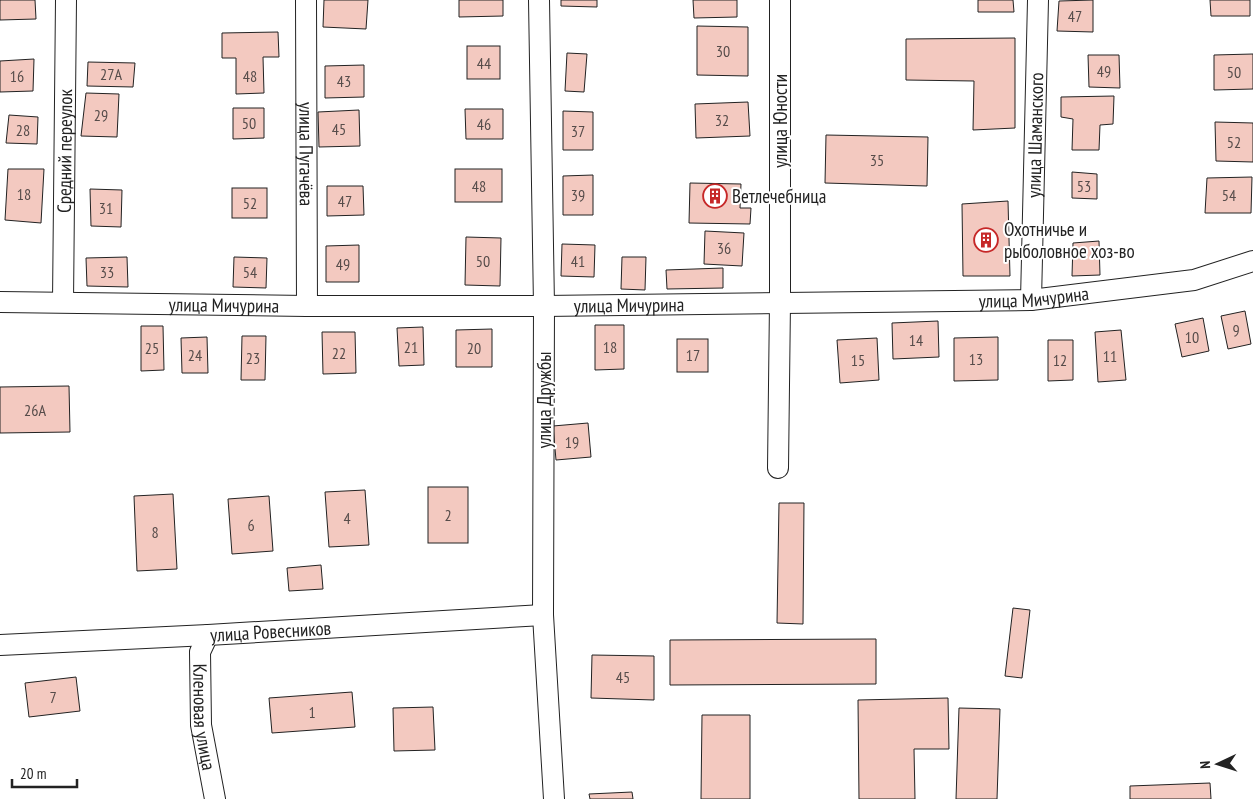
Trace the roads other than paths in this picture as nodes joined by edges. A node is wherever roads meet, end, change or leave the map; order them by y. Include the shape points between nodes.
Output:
1 (66, 0) edge
2 (306, 0) edge
3 (539, 0) edge
4 (780, 0) edge
5 (1038, 0) edge
6 (1253, 261) edge
7 (1031, 300) junction
8 (0, 302) edge
9 (63, 302) junction
10 (780, 302) junction
11 (308, 306) junction
12 (544, 306) junction
13 (778, 468) dead end
14 (543, 615) junction
15 (208, 636) junction
16 (0, 645) edge
17 (215, 799) edge
18 (554, 799) edge

1 - 9 street, Средний переулок
2 - 11 street, улица Пугачёва
3 - 12 street, улица Дружбы
4 - 10 street, улица Юности
5 - 7 street, улица Шаманского
6 - 7 street, улица Мичурина via 1194,280
7 - 10 street, улица Мичурина
8 - 9 street, улица Мичурина
9 - 11 street, улица Мичурина
10 - 12 street, улица Мичурина
10 - 13 street, улица Юности
11 - 12 street, улица Мичурина
12 - 14 street, улица Дружбы
14 - 15 street, улица Ровесников
14 - 18 street, улица Дружбы
15 - 16 street, улица Ровесников
15 - 17 street, Кленовая улица via 200,652 201,725

